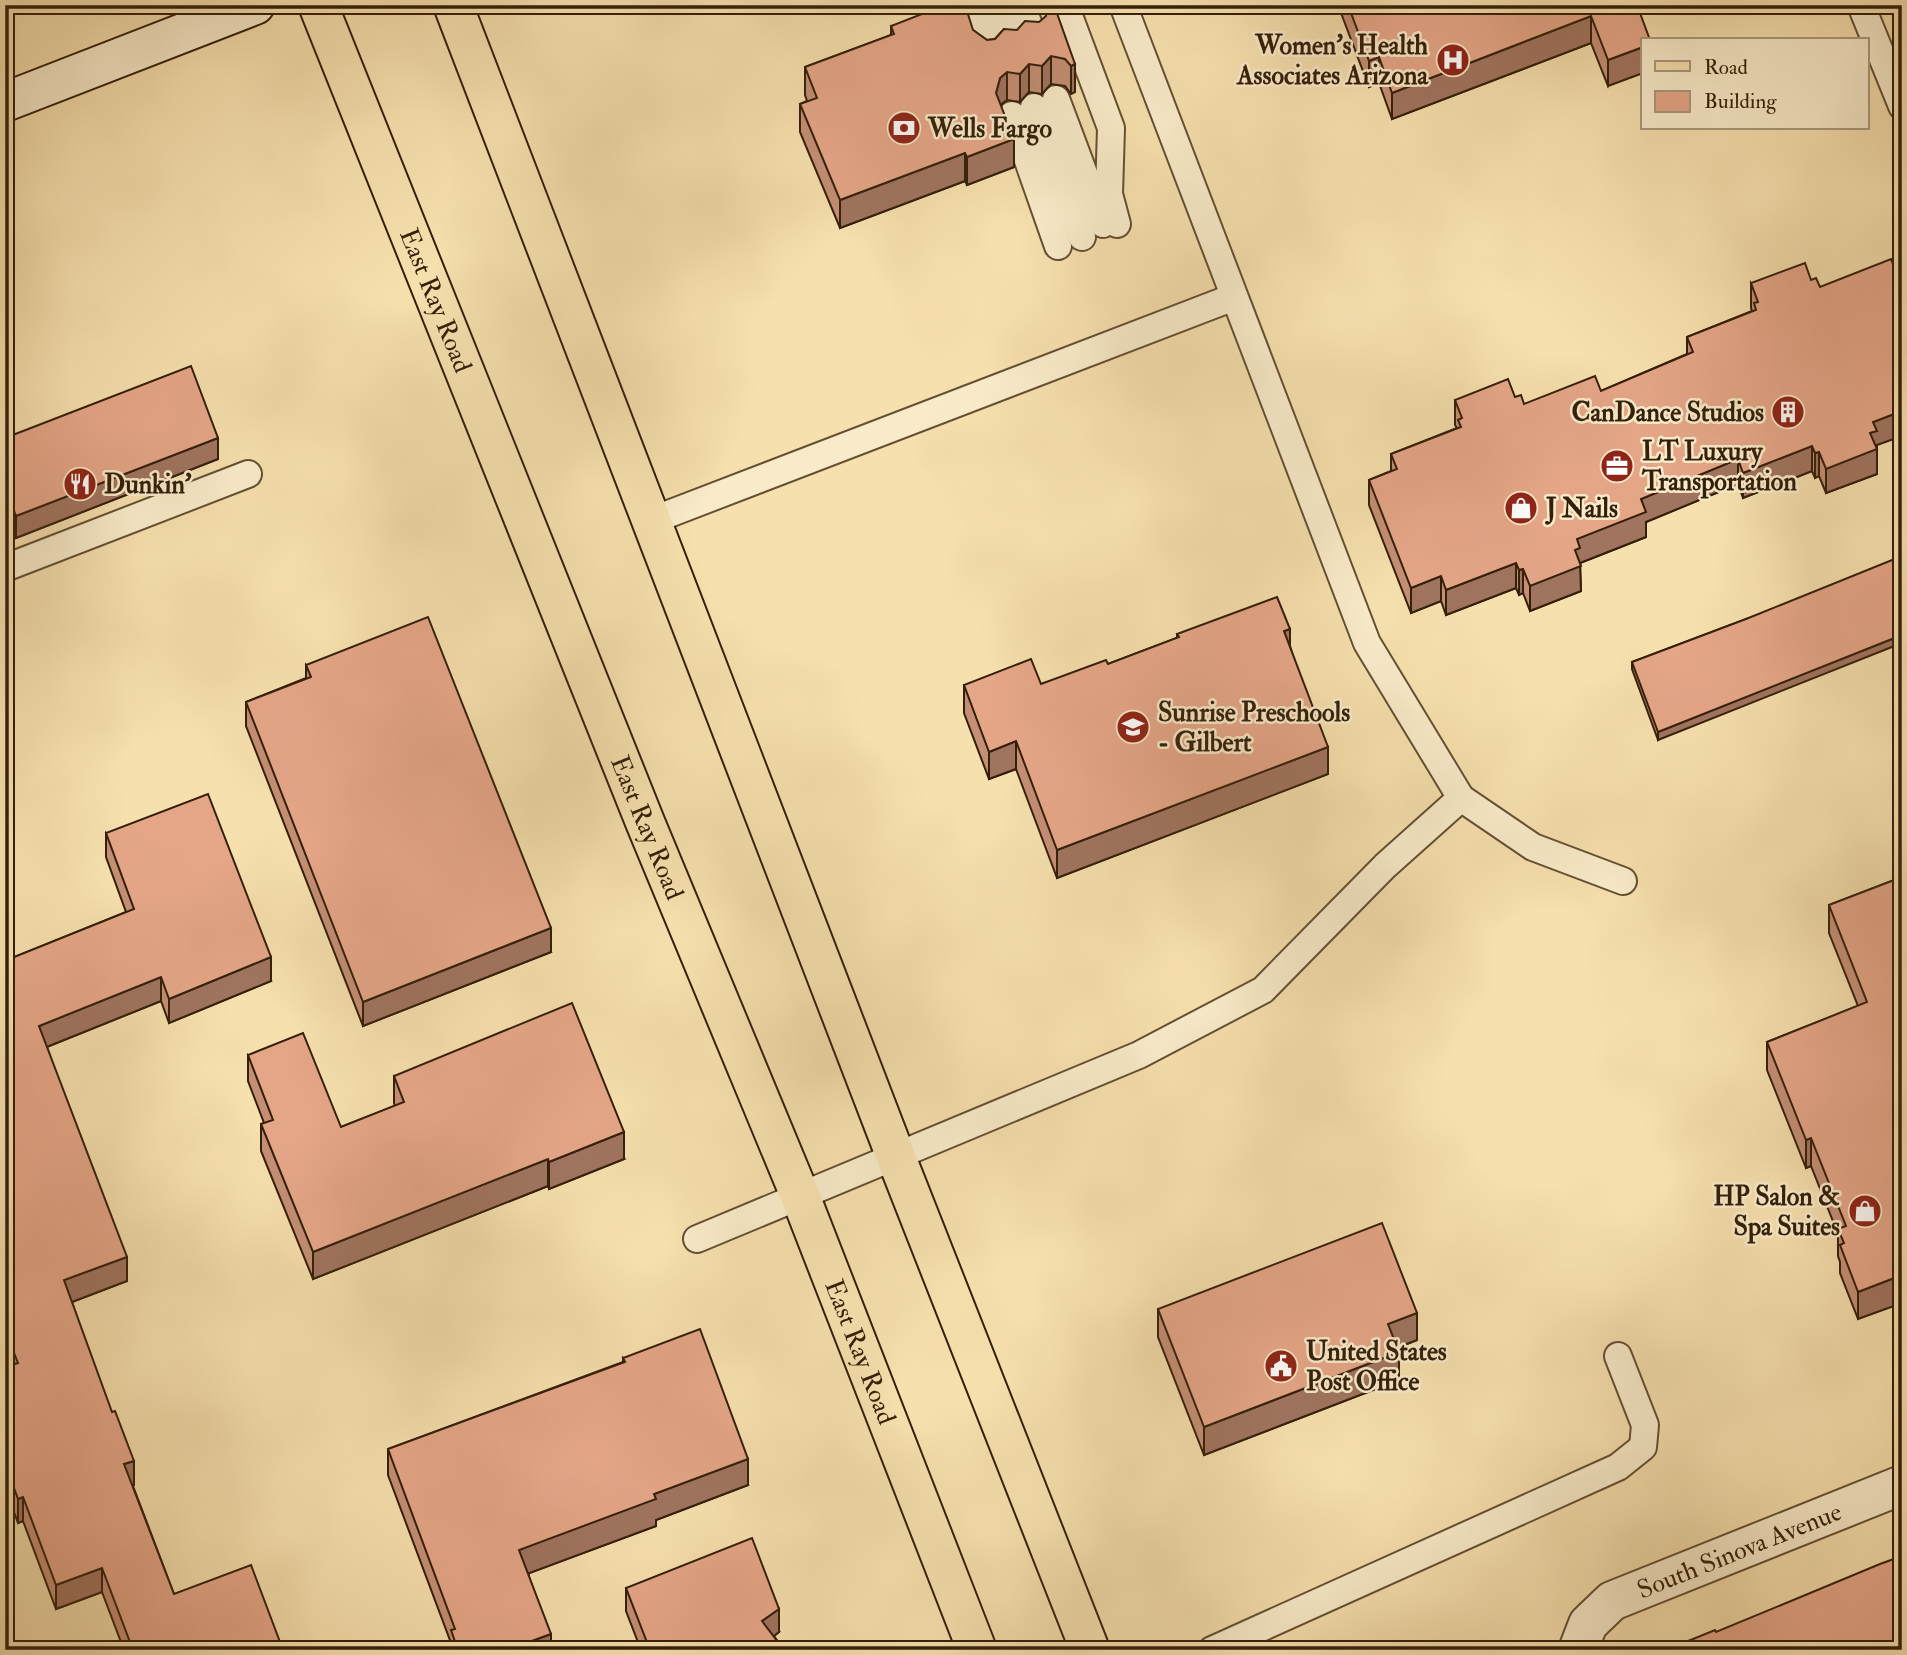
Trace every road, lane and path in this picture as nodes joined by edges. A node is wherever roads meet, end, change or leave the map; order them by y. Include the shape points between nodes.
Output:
1 (255, 5) edge
2 (318, 5) edge
3 (453, 5) edge
4 (971, 5) edge
5 (997, 5) edge
6 (1021, 5) edge
7 (1065, 5) edge
8 (1123, 5) edge
9 (1861, 5) edge
10 (1011, 43) junction
11 (5, 102) edge
12 (1902, 106) edge
13 (1091, 234) junction
14 (1234, 297) junction
15 (248, 474) dead end
16 (653, 520) junction
17 (5, 568) edge
18 (1461, 799) junction
19 (1623, 881) dead end
20 (896, 1157) junction
21 (801, 1198) junction
22 (697, 1239) dead end
23 (1618, 1356) dead end
24 (1902, 1485) edge
25 (1581, 1640) edge
26 (977, 1650) edge
27 (1090, 1650) edge
28 (1212, 1650) edge

1 - 11 street
2 - 21 main road, East Ray Road
3 - 16 main road
4 - 10 lane
5 - 10 lane
6 - 10 lane
7 - 13 lane via 1111,128 1109,194
8 - 14 lane
9 - 12 lane
13 - 13 lane via 1034,107
14 - 16 lane
14 - 18 lane via 1367,643
15 - 17 lane
16 - 20 main road
18 - 19 lane via 1533,847
18 - 20 lane via 1385,866 1263,990 1139,1055
20 - 21 lane
20 - 27 main road
21 - 22 lane
21 - 26 main road, East Ray Road
23 - 28 lane via 1646,1425 1643,1447 1618,1467
24 - 25 street, South Sinova Avenue via 1624,1595 1597,1613

